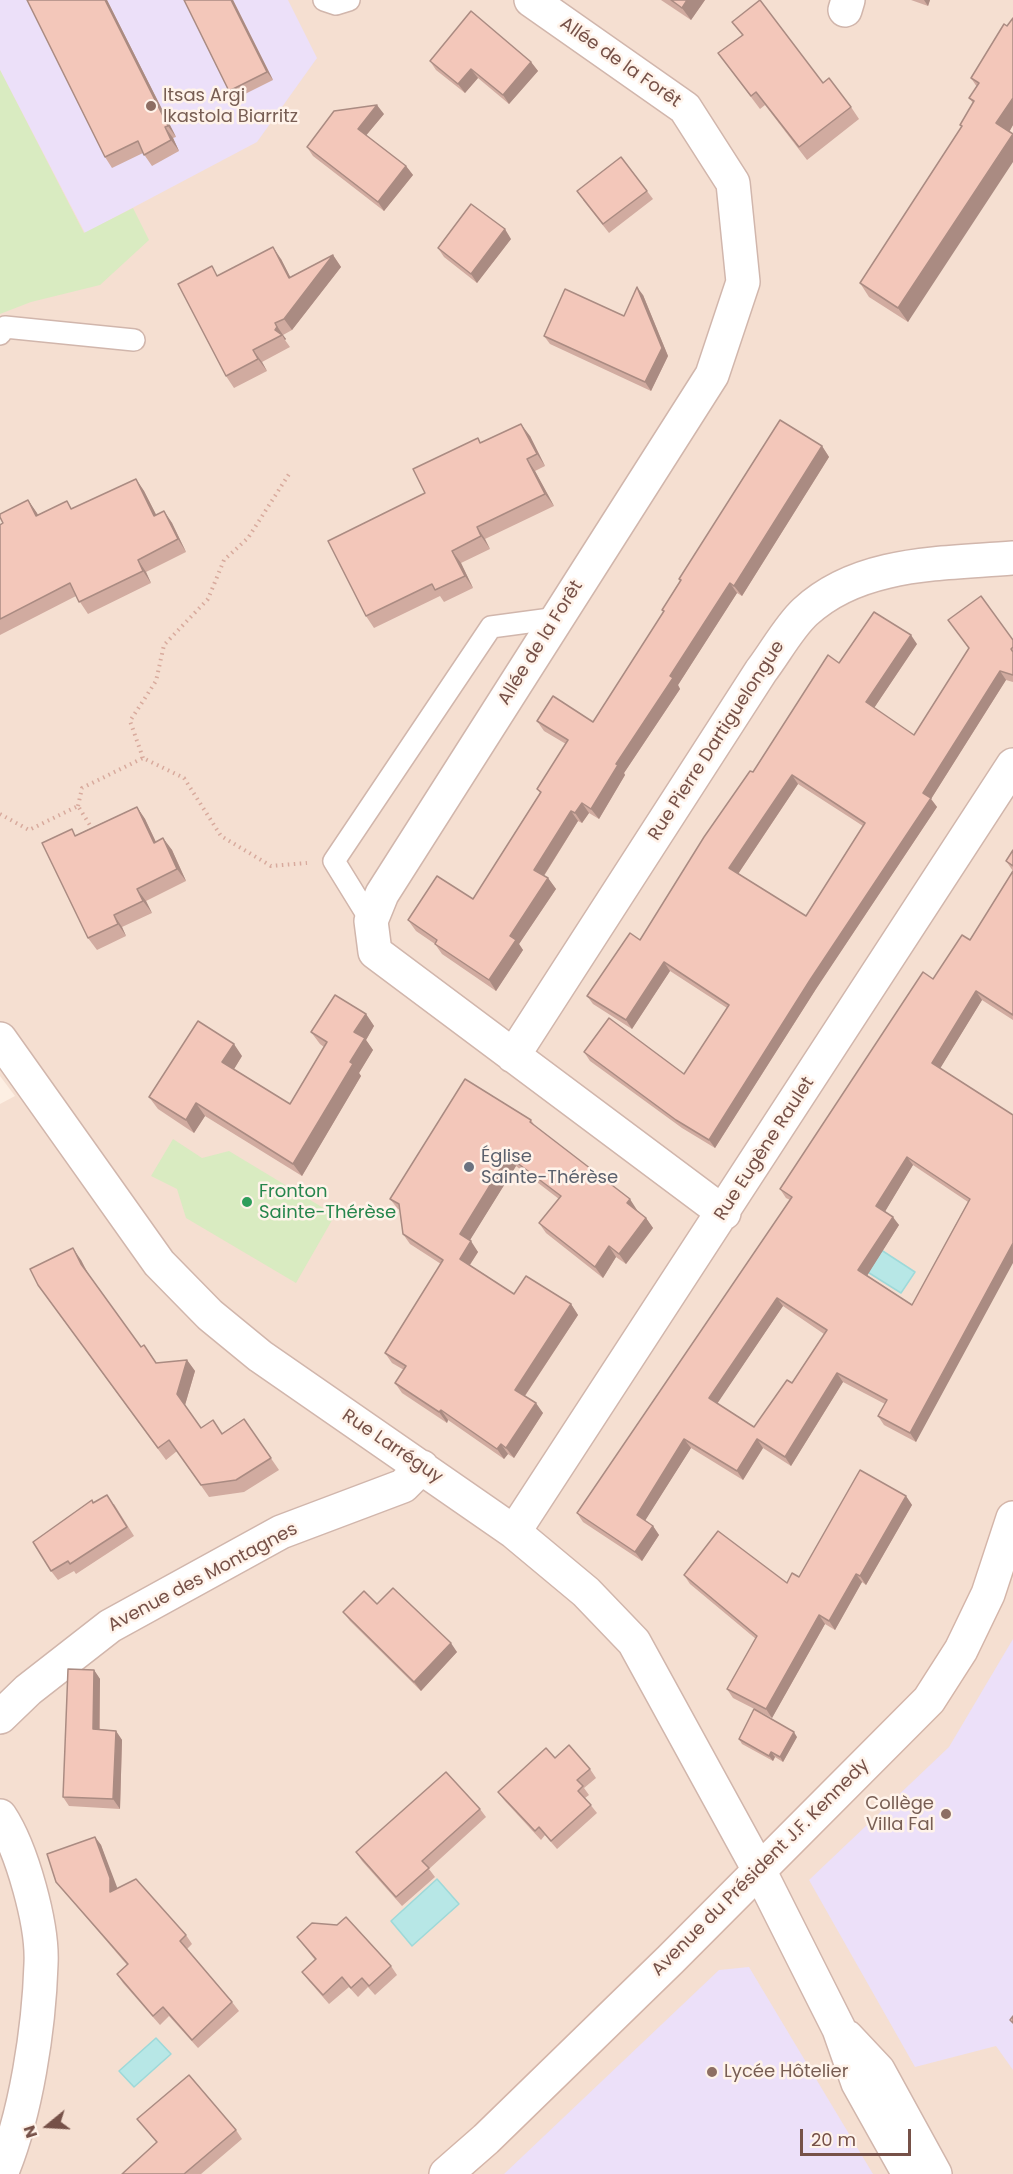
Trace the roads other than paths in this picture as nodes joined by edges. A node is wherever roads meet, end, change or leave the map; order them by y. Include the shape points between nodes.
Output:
1 (324, 0) edge
2 (349, 0) edge
3 (531, 0) edge
4 (0, 334) edge
5 (134, 340) dead end
6 (1013, 558) edge
7 (558, 618) junction
8 (1013, 765) edge
9 (371, 921) junction
10 (0, 1039) edge
11 (513, 1056) junction
12 (724, 1213) junction
13 (422, 1467) junction
14 (1013, 1518) edge
15 (514, 1532) junction
16 (0, 1717) edge
17 (0, 1816) edge
18 (759, 1870) junction
19 (839, 2029) junction
20 (2, 2174) edge
21 (446, 2174) edge
22 (909, 2174) edge
23 (935, 2174) edge

1 - 2 lane via 336,4
3 - 7 street, Allée de la Forêt via 685,108 733,183 743,282 712,375
4 - 5 lane via 5,327
6 - 11 street, Rue Pierre Dartiguelongue via 880,571 843,585 804,613 761,671
7 - 9 street, Allée de la Forêt via 382,894
7 - 9 lane via 491,627 334,861
8 - 12 street, Rue Eugène Raulet
9 - 11 street, Allée de la Forêt via 375,952
10 - 13 street, Rue Larréguy via 159,1263 210,1316 260,1356
11 - 12 street, Allée de la Forêt
12 - 15 street, Rue Eugène Raulet
13 - 15 street, Rue Larréguy
13 - 16 street, Avenue des Montagnes via 403,1486 281,1532 110,1626
14 - 18 street, Avenue du Président J.F. Kennedy via 988,1594 961,1650 929,1700
15 - 18 street, Rue Larréguy via 586,1592 634,1642
17 - 20 street via 31,1889 42,1962 28,2086
18 - 19 street, Rue Larréguy
18 - 21 street, Avenue du Président J.F. Kennedy via 596,2033
19 - 22 street via 858,2083
19 - 23 street via 878,2070

